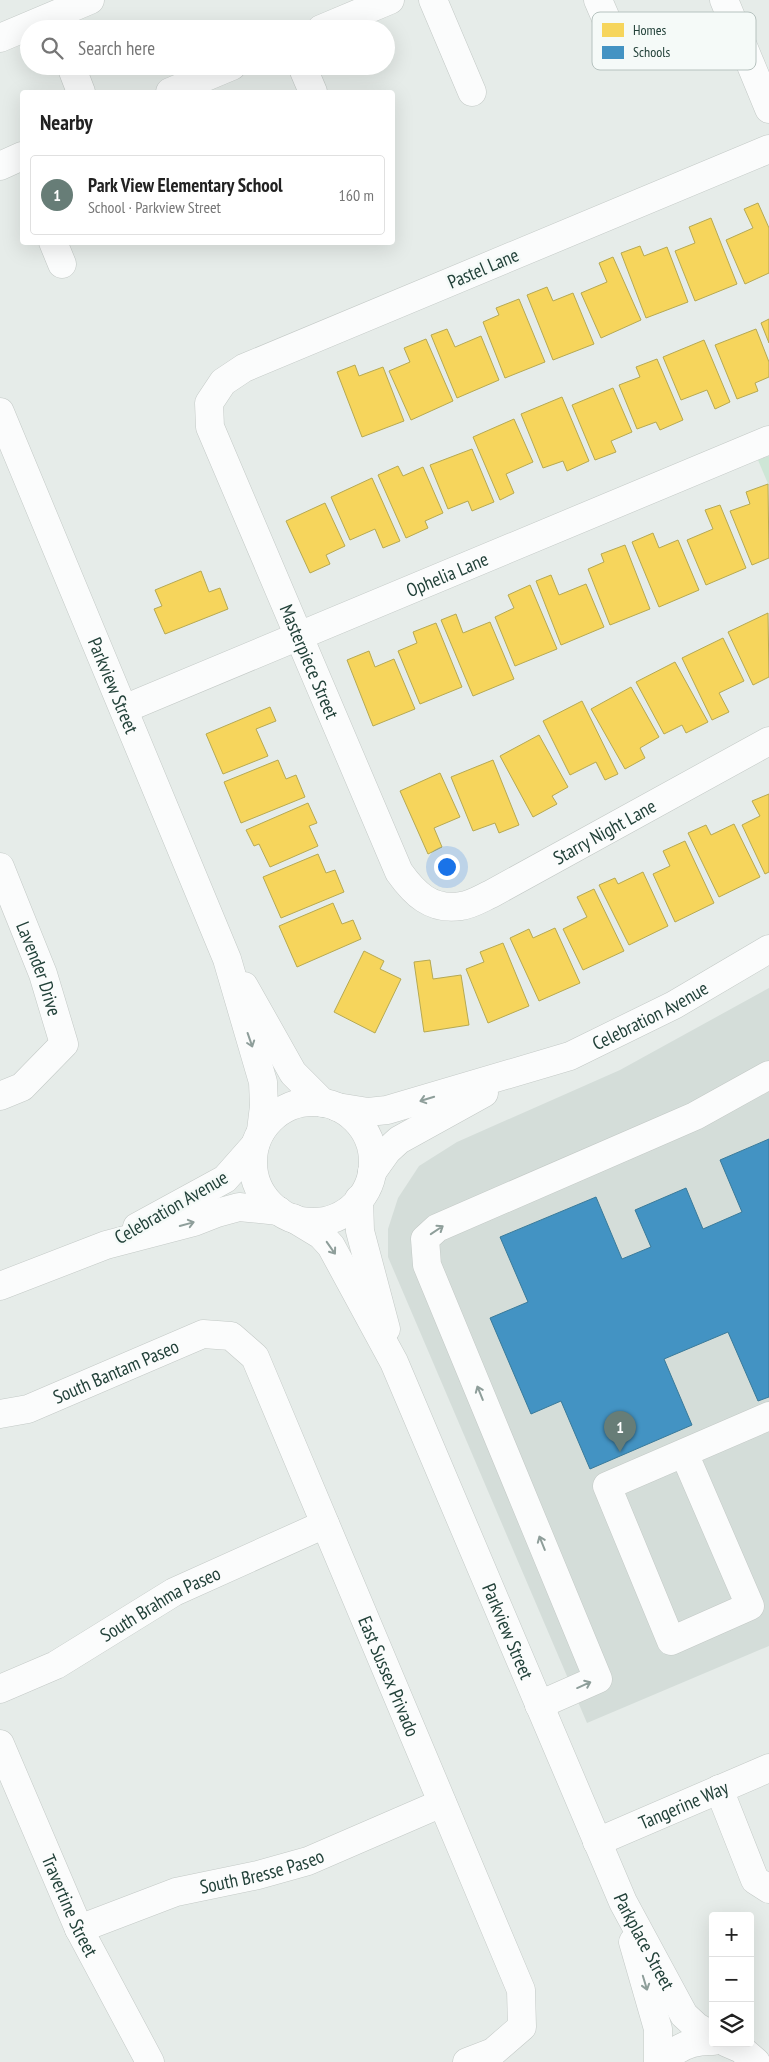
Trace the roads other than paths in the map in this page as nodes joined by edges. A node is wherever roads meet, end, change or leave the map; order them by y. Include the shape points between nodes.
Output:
1 (90, 0) edge
2 (433, 0) edge
3 (598, 0) edge
4 (724, 0) edge
5 (385, 1) edge
6 (603, 12) edge
7 (729, 12) edge
8 (50, 15) edge
9 (342, 20) edge
10 (20, 29) edge
11 (0, 38) edge
12 (754, 70) edge
13 (74, 75) edge
14 (211, 75) edge
15 (306, 75) edge
16 (80, 90) edge
17 (175, 90) edge
18 (312, 90) edge
19 (472, 92) dead end
20 (767, 100) edge
21 (769, 148) edge
22 (209, 403) joint
23 (1, 416) edge
24 (769, 440) edge
25 (300, 636) junction
26 (124, 709) junction
27 (769, 741) edge
28 (0, 867) edge
29 (435, 904) joint
30 (769, 949) edge
31 (227, 959) junction
32 (525, 1070) junction
33 (769, 1075) edge
34 (0, 1096) edge
35 (330, 1105) junction
36 (258, 1138) junction
37 (372, 1172) junction
38 (359, 1199) junction
39 (286, 1215) junction
40 (106, 1246) junction
41 (0, 1286) edge
42 (231, 1336) joint
43 (394, 1362) junction
44 (0, 1414) edge
45 (769, 1416) edge
46 (684, 1453) junction
47 (325, 1524) junction
48 (0, 1689) edge
49 (539, 1705) junction
50 (0, 1744) edge
51 (769, 1768) edge
52 (719, 1789) junction
53 (442, 1803) junction
54 (597, 1842) junction
55 (769, 1889) edge
56 (622, 1902) junction
57 (79, 1928) junction
58 (709, 2034) edge
59 (709, 2042) edge
60 (741, 2051) edge
61 (769, 2053) edge
62 (150, 2062) edge
63 (467, 2062) edge
64 (658, 2062) edge
65 (664, 2062) edge

1 - 8 street
2 - 19 street
3 - 6 street
4 - 7 street
5 - 9 street
10 - 11 street
12 - 20 street
13 - 16 street
14 - 17 street
15 - 18 street
21 - 22 street, Pastel Lane via 244,368 223,382
22 - 25 street, Masterpiece Street via 210,427
23 - 26 street, Parkview Street
24 - 25 street, Ophelia Lane
25 - 26 street, Ophelia Lane
25 - 29 street, Masterpiece Street via 399,872 414,894
26 - 31 street, Parkview Street
27 - 29 street, Starry Night Lane via 491,894 461,906
28 - 34 street, Lavender Drive via 42,974 64,1044 22,1087
30 - 32 street, Celebration Avenue via 674,1005 570,1056
31 - 35 street, Parkview Street via 269,1028 284,1061 306,1088
31 -> 36 street, Parkview Street via 263,1082 264,1106
32 -> 35 street, Celebration Avenue via 388,1110 368,1112
32 - 37 street, Celebration Avenue via 399,1140
49 -> 33 street via 598,1679 427,1265 425,1239 438,1228 695,1116
35 - 36 street via 306,1102 288,1107 273,1117
35 - 37 street via 350,1115 361,1127 369,1140
36 - 39 street via 253,1163 256,1182 265,1198
36 - 40 street, Celebration Avenue via 225,1179
37 - 38 street
38 - 39 street via 336,1217 308,1222
38 - 43 street, Parkview Street via 360,1231
40 -> 39 street, Celebration Avenue via 239,1207
39 -> 43 street, Parkview Street via 321,1235 331,1246
40 - 41 street, Celebration Avenue
42 - 44 street, South Bantam Paseo via 203,1334 28,1409
42 - 47 street, East Sussex Privado via 255,1357
43 - 49 street, Parkview Street
45 - 46 street
46 - 46 street via 607,1486 671,1640 750,1606
47 - 48 street, South Brahma Paseo via 174,1592 56,1665
47 - 53 street, East Sussex Privado
49 - 54 street, Parkview Street
50 - 57 street, Travertine Street
51 - 52 street, Tangerine Way
52 - 54 street, Tangerine Way
52 - 55 street via 755,1880
53 - 57 street, South Bresse Paseo via 308,1861 176,1892
53 - 63 street, East Sussex Privado via 521,1990 522,2027 493,2052
54 - 56 street, Parkview Street
56 - 58 street, Parkplace Street via 684,2015
56 -> 64 street, Parkplace Street via 658,2029
57 - 62 street, Travertine Street
59 - 65 street via 686,2045
60 - 61 street

